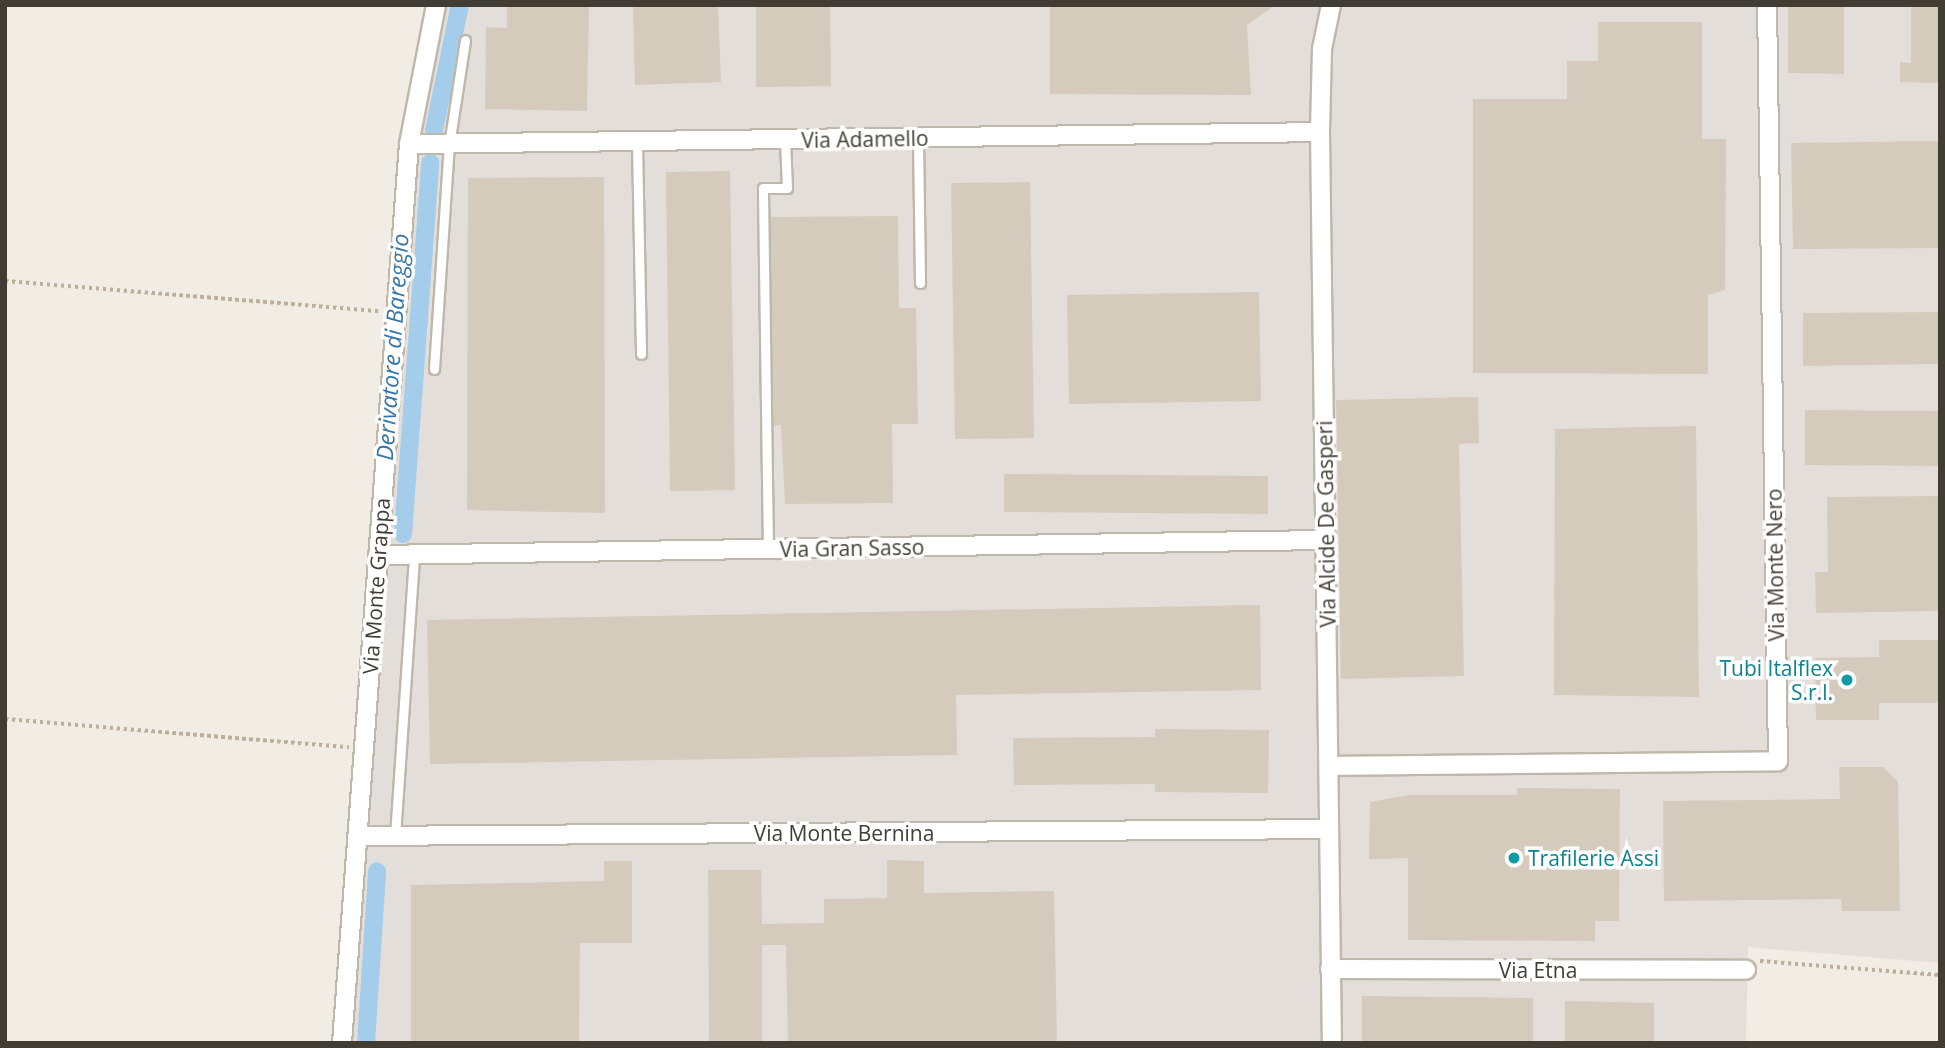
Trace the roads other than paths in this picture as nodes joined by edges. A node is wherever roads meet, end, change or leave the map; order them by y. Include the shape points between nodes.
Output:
1 (436, 5) edge
2 (1331, 5) edge
3 (1767, 5) edge
4 (465, 40) dead end
5 (1320, 132) junction
6 (919, 138) junction
7 (785, 140) junction
8 (637, 143) junction
9 (409, 144) junction
10 (438, 145) junction
11 (920, 283) dead end
12 (641, 354) dead end
13 (434, 369) dead end
14 (1326, 540) junction
15 (768, 550) junction
16 (378, 555) junction
17 (414, 556) junction
18 (1331, 766) junction
19 (1329, 829) junction
20 (358, 836) junction
21 (395, 836) junction
22 (1330, 969) junction
23 (1746, 970) road end
24 (342, 1043) edge
25 (1332, 1043) edge

1 - 9 street, Via Monte Grappa
2 - 5 street, Via Alcide De Gasperi via 1322,49
3 - 18 street, Via Monte Nero via 1778,761
4 - 10 lane
5 - 6 street, Via Adamello
5 - 14 street, Via Alcide De Gasperi
6 - 7 street, Via Adamello
6 - 11 lane
7 - 8 street, Via Adamello
7 - 15 lane via 787,188 763,188
8 - 10 street, Via Adamello
8 - 12 lane
9 - 10 street, Via Adamello
9 - 16 street, Via Monte Grappa
10 - 13 lane
14 - 15 street, Via Gran Sasso
14 - 18 street, Via Alcide De Gasperi
15 - 17 street, Via Gran Sasso
16 - 17 street, Via Gran Sasso
16 - 20 street, Via Monte Grappa
17 - 21 lane
18 - 19 street, Via Alcide De Gasperi
19 - 21 street, Via Monte Bernina
19 - 22 street, Via Alcide De Gasperi
20 - 21 street, Via Monte Bernina
20 - 24 street, Via Monte Grappa
22 - 23 street, Via Etna
22 - 25 street, Via Alcide De Gasperi

